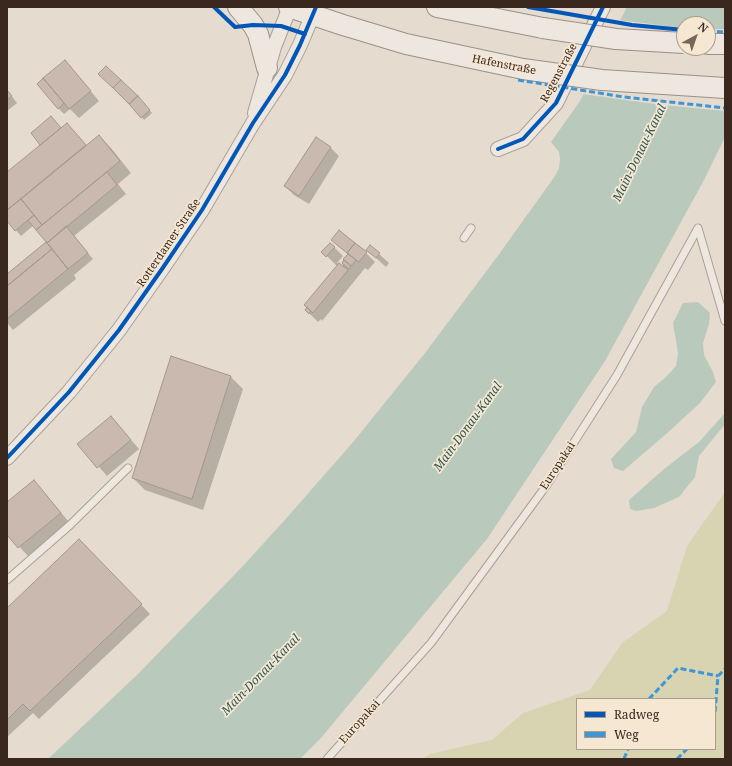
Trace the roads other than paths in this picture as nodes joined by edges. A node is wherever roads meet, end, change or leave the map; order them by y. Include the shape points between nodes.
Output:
1 (238, 7) edge
2 (290, 7) edge
3 (437, 7) edge
4 (604, 7) edge
5 (315, 11) edge
6 (676, 43) edge
7 (267, 68) junction
8 (725, 88) edge
9 (253, 123) junction
10 (498, 149) dead end
11 (471, 228) dead end
12 (464, 238) dead end
13 (725, 321) edge
14 (7, 458) edge
15 (128, 468) dead end
16 (7, 580) edge
17 (327, 759) edge

1 - 7 main road via 258,34
2 - 5 main road, Hafenstraße
2 - 7 street, Rotterdamer Straße
3 - 6 main road, bridge via 543,28 616,39
4 - 10 street, Regenstraße via 556,104 523,139
5 - 8 main road, Hafenstraße, bridge via 406,44 523,69 602,80
5 - 9 street, Rotterdamer Straße via 285,75
7 - 9 street, Rotterdamer Straße
9 - 14 street, Rotterdamer Straße via 202,210 119,330 69,392
11 - 12 lane
13 - 17 lane, Europakai via 698,228 617,375 546,486 431,643
15 - 16 lane via 70,525

